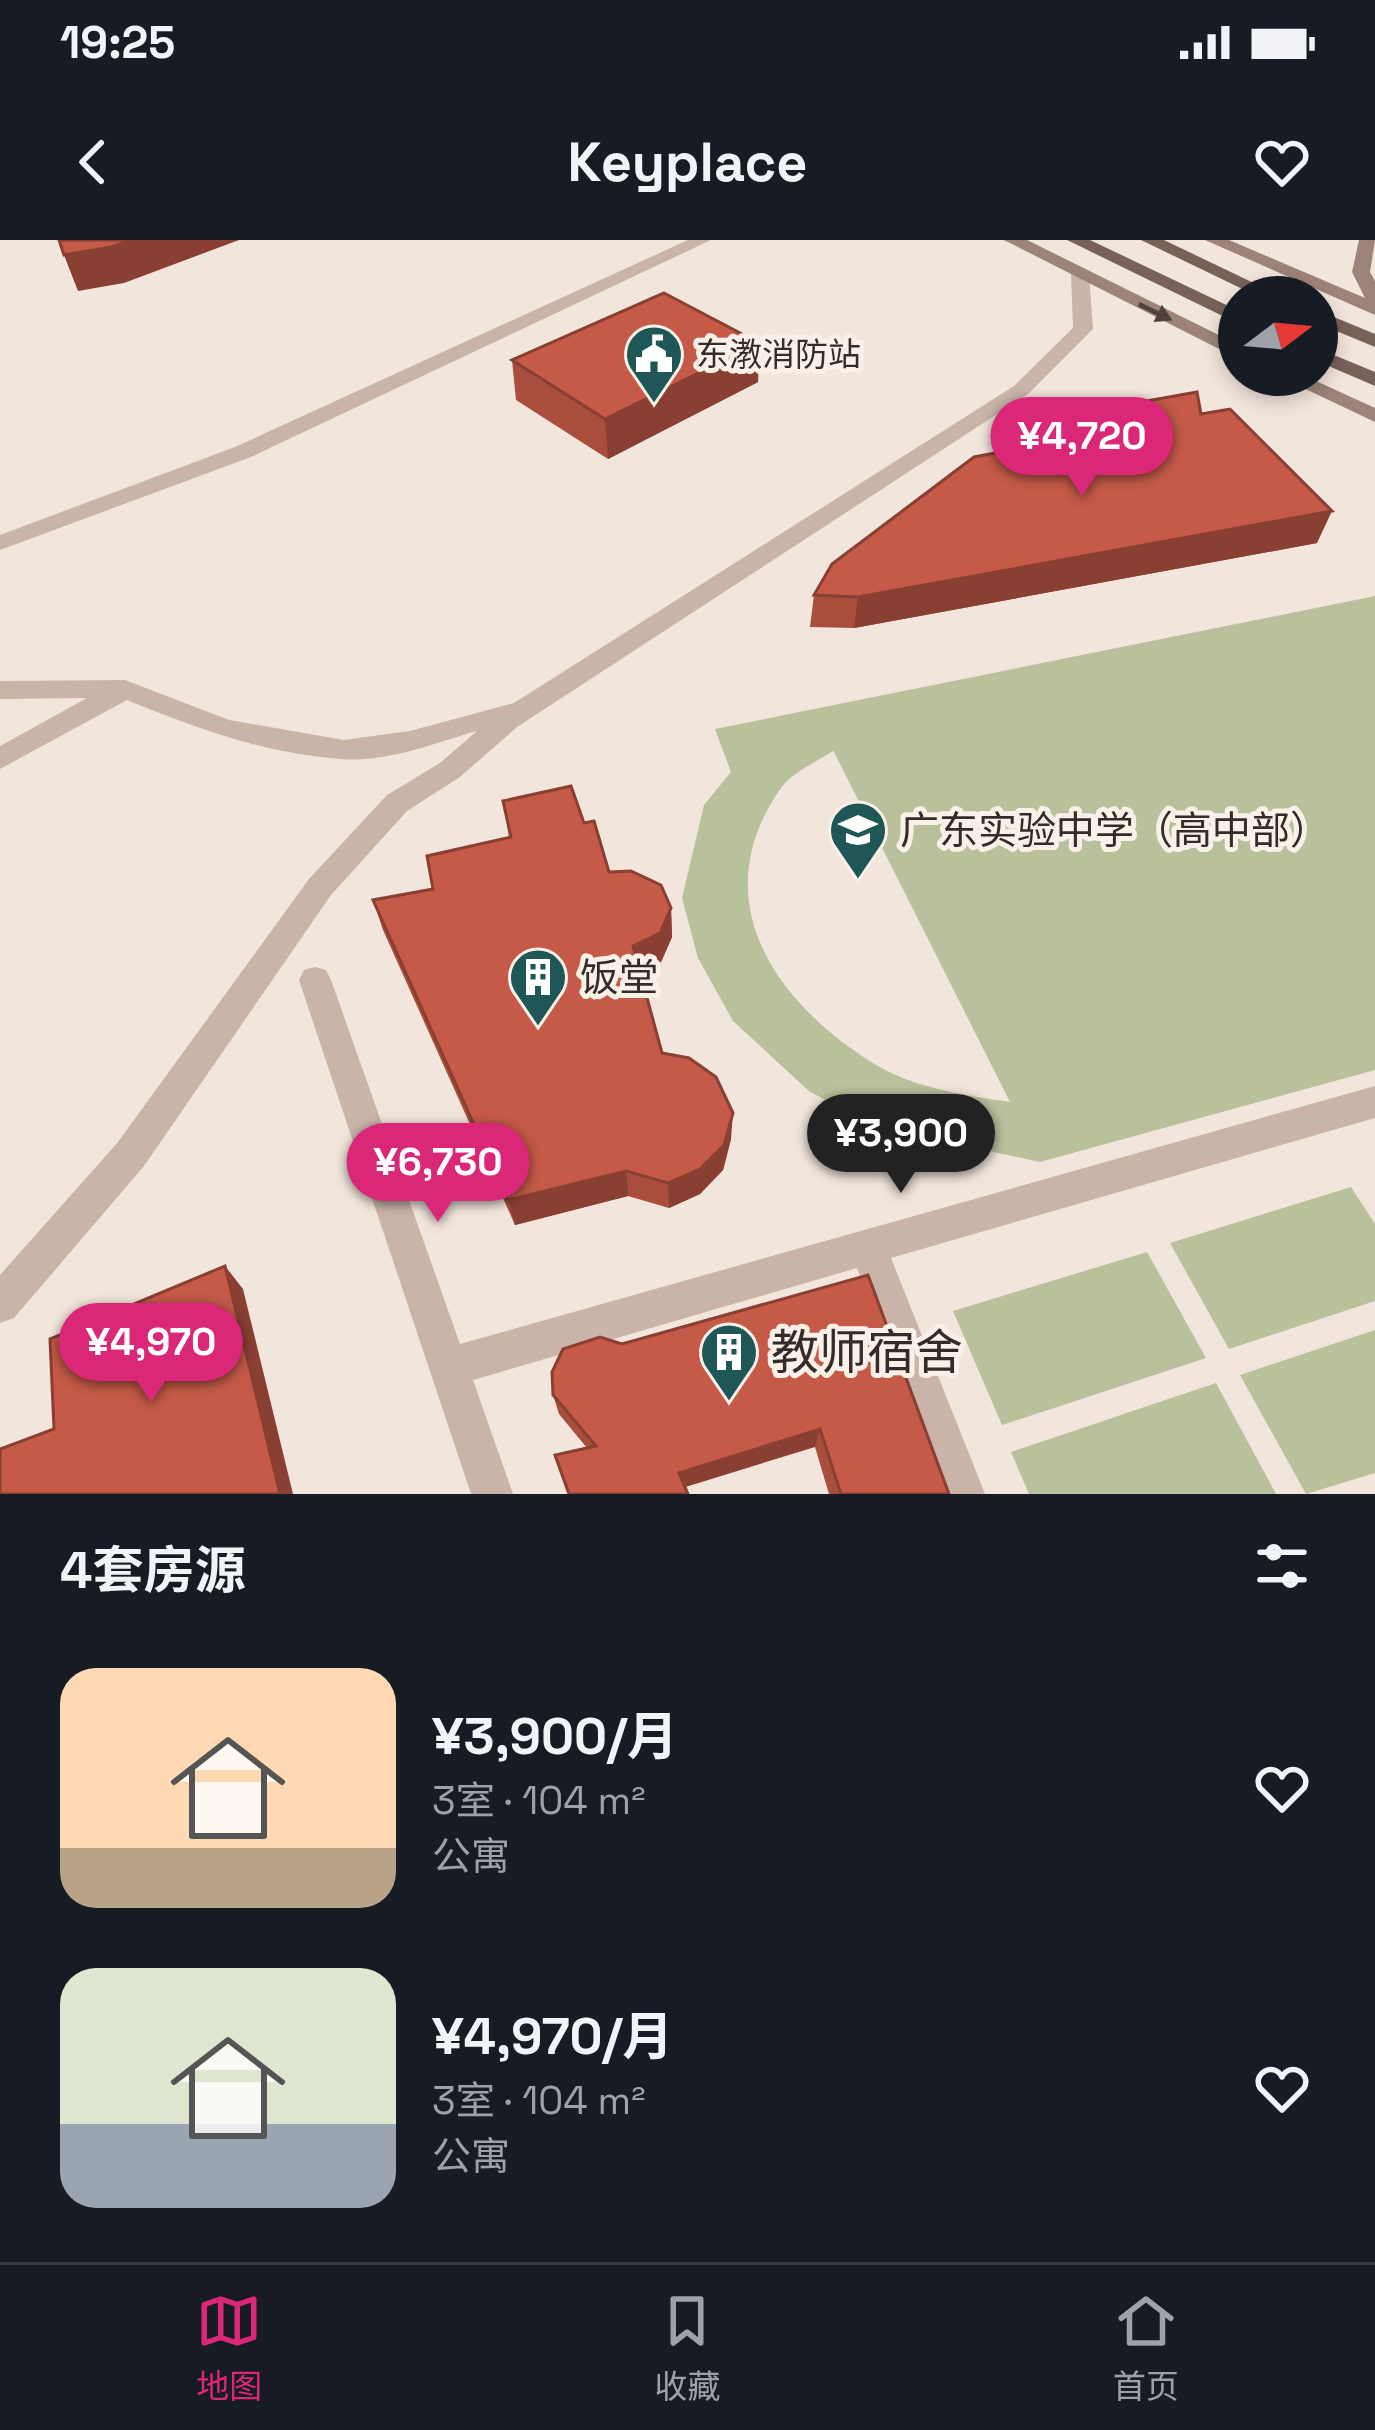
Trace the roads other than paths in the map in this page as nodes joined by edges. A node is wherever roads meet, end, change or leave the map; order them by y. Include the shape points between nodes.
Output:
1 (702, 240) edge
2 (1013, 240) edge
3 (1076, 240) edge
4 (1150, 240) edge
5 (1214, 240) edge
6 (1369, 240) edge
7 (1080, 274) junction
8 (1228, 276) edge
9 (1375, 299) edge
10 (1218, 308) edge
11 (1375, 309) edge
12 (1338, 325) edge
13 (1375, 341) edge
14 (1218, 342) edge
15 (1338, 364) edge
16 (1369, 378) edge
17 (1332, 396) edge
18 (1375, 416) edge
19 (0, 543) edge
20 (125, 688) junction
21 (0, 690) edge
22 (534, 704) junction
23 (0, 759) edge
24 (315, 980) dead end
25 (1375, 1102) edge
26 (867, 1244) junction
27 (0, 1304) edge
28 (448, 1366) junction
29 (492, 1494) edge
30 (964, 1494) edge

1 - 19 street via 243,452
2 - 7 street
3 - 10 main road
4 - 8 main road
5 - 11 street
6 - 9 street via 1361,272
7 -> 14 street
7 - 22 street via 1083,329 1021,391
12 - 13 main road
15 - 16 main road
17 - 18 street
20 - 21 street
20 - 22 street via 225,729 344,749 410,741
20 - 23 street
22 - 27 street via 398,802 320,887 131,1154
24 - 28 street
25 - 26 street
26 - 28 street
26 - 30 street
28 - 29 street

